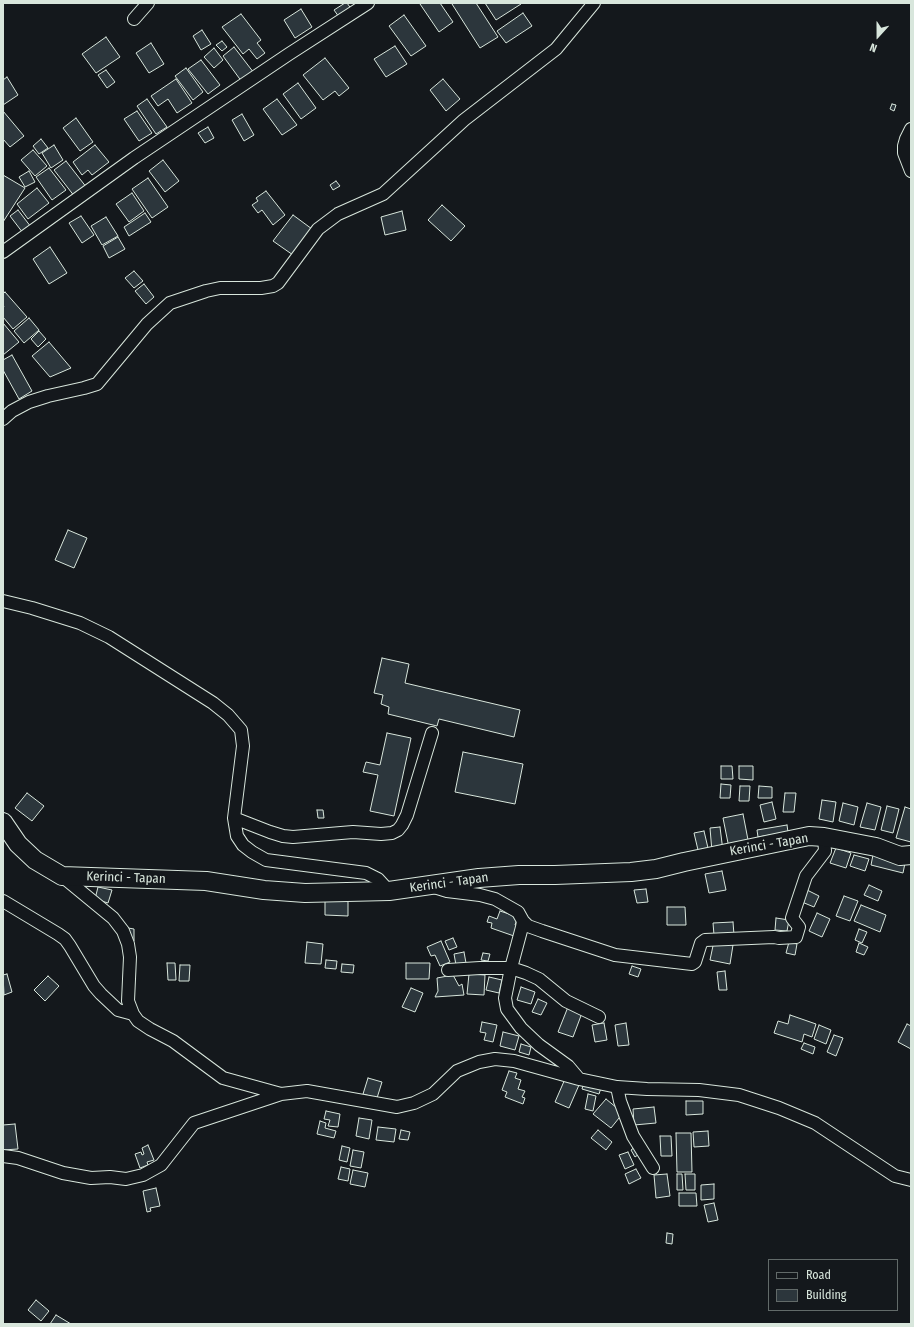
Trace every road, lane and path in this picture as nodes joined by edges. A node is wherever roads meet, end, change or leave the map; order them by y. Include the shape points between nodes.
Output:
1 (148, 3) edge
2 (368, 3) edge
3 (594, 3) edge
4 (134, 19) dead end
5 (911, 129) edge
6 (911, 172) edge
7 (3, 252) edge
8 (3, 419) edge
9 (3, 601) edge
10 (432, 733) dead end
11 (234, 818) junction
12 (3, 822) edge
13 (824, 837) junction
14 (911, 855) edge
15 (62, 876) junction
16 (427, 885) junction
17 (389, 892) junction
18 (3, 901) edge
19 (523, 922) junction
20 (511, 965) junction
21 (448, 970) dead end
22 (133, 1014) junction
23 (599, 1017) dead end
24 (579, 1079) junction
25 (616, 1087) junction
26 (281, 1094) junction
27 (3, 1156) edge
28 (653, 1168) dead end
29 (911, 1180) edge

1 - 4 street
2 - 7 street via 134,158
3 - 8 street via 556,49 464,120 383,194 338,214 318,229 274,286 220,288 170,303 147,324 97,384 29,402
5 - 6 street via 904,146
9 - 11 street via 74,621 109,637 213,702 228,715 241,730 243,746
10 - 11 street via 407,815 398,830 392,833 354,832 282,836
11 - 17 street via 237,836 244,845 266,860 366,873 378,879
12 - 15 highway, Kerinci - Tapan via 18,844 35,860
13 - 14 highway, Kerinci - Tapan via 876,847 900,856
13 - 16 highway, Kerinci - Tapan via 809,836 656,869 555,876 513,876
13 - 19 street via 825,851 806,876 792,918 799,927 796,937 705,940 701,943 692,964 615,955 528,926
15 - 17 highway, Kerinci - Tapan via 206,881 305,893
15 - 22 street via 113,918 122,931 130,957 128,1001
16 - 17 highway, Kerinci - Tapan
16 - 19 street via 495,899 518,912
18 - 22 street via 65,939 101,994 118,1010
19 - 20 street
20 - 21 street
20 - 23 street via 539,979 566,1001
20 - 24 street via 505,998 507,1010 521,1028 568,1066
22 - 26 street via 138,1021 173,1041 223,1078
24 - 25 street
24 - 26 street via 514,1061 495,1059 479,1062 458,1071 433,1094 414,1103 397,1107 307,1091
25 - 28 street via 633,1136
25 - 29 street via 719,1092 779,1108 815,1123 895,1176
26 - 27 street via 194,1123 162,1165 143,1175 126,1179 91,1178 63,1173 18,1158

